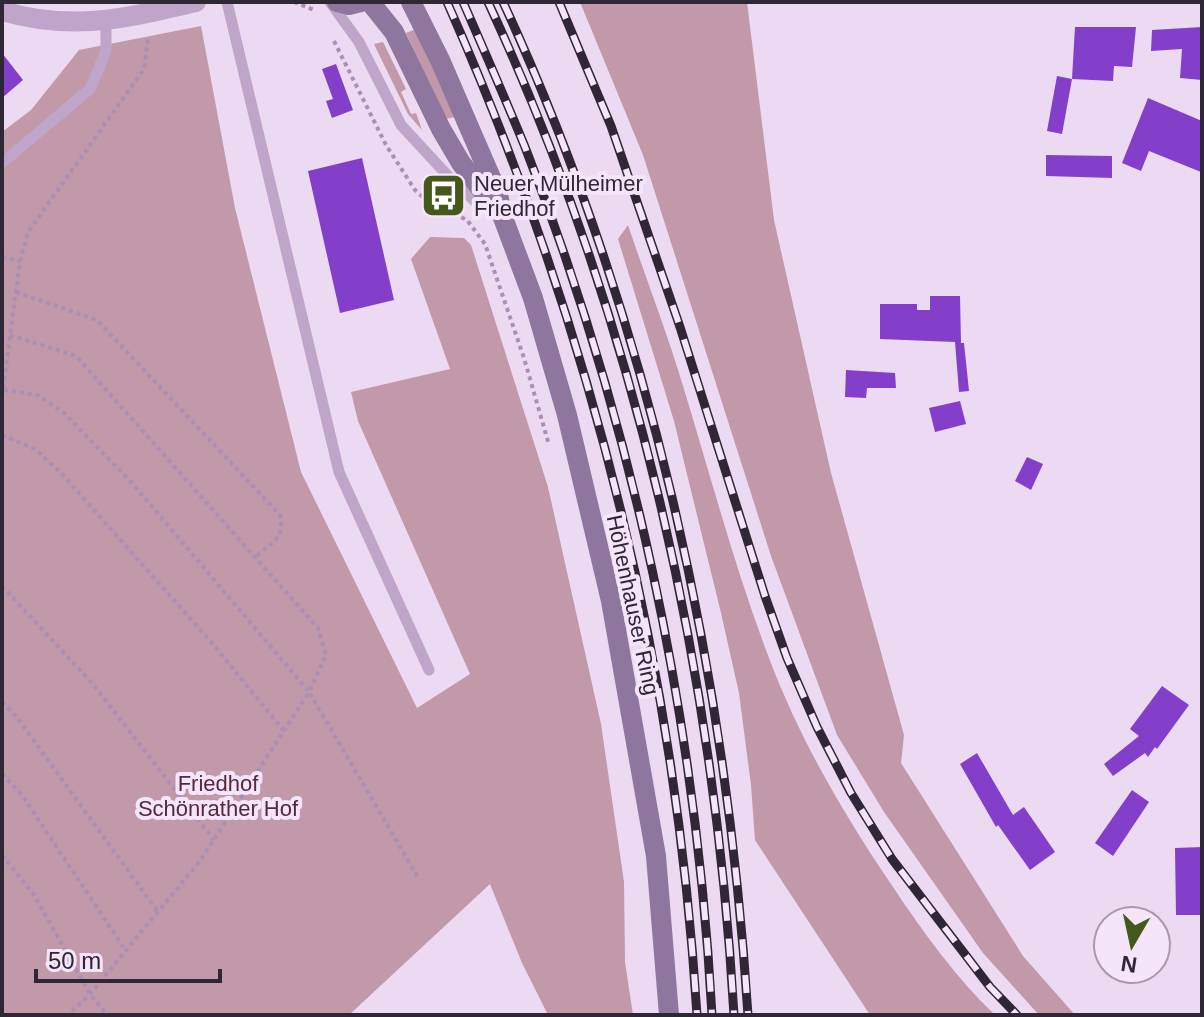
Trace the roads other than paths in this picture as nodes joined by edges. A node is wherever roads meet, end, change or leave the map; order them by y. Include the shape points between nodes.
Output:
1 (196, 2) edge
2 (227, 2) edge
3 (330, 2) edge
4 (337, 2) edge
5 (361, 2) edge
6 (370, 2) edge
7 (411, 2) edge
8 (2, 11) edge
9 (106, 22) junction
10 (2, 163) edge
11 (502, 215) junction
12 (429, 670) dead end
13 (669, 1015) edge

1 - 9 street
2 - 12 lane via 339,472
3 - 11 lane via 359,42 401,125 479,205
4 - 5 street
6 - 11 street, Höhenhauser Ring via 394,32 454,152
7 - 11 street, Höhenhauser Ring via 498,194
8 - 9 street via 58,22
9 - 10 lane via 106,51 90,89
11 - 13 street, Höhenhauser Ring via 567,415 611,601 656,856

